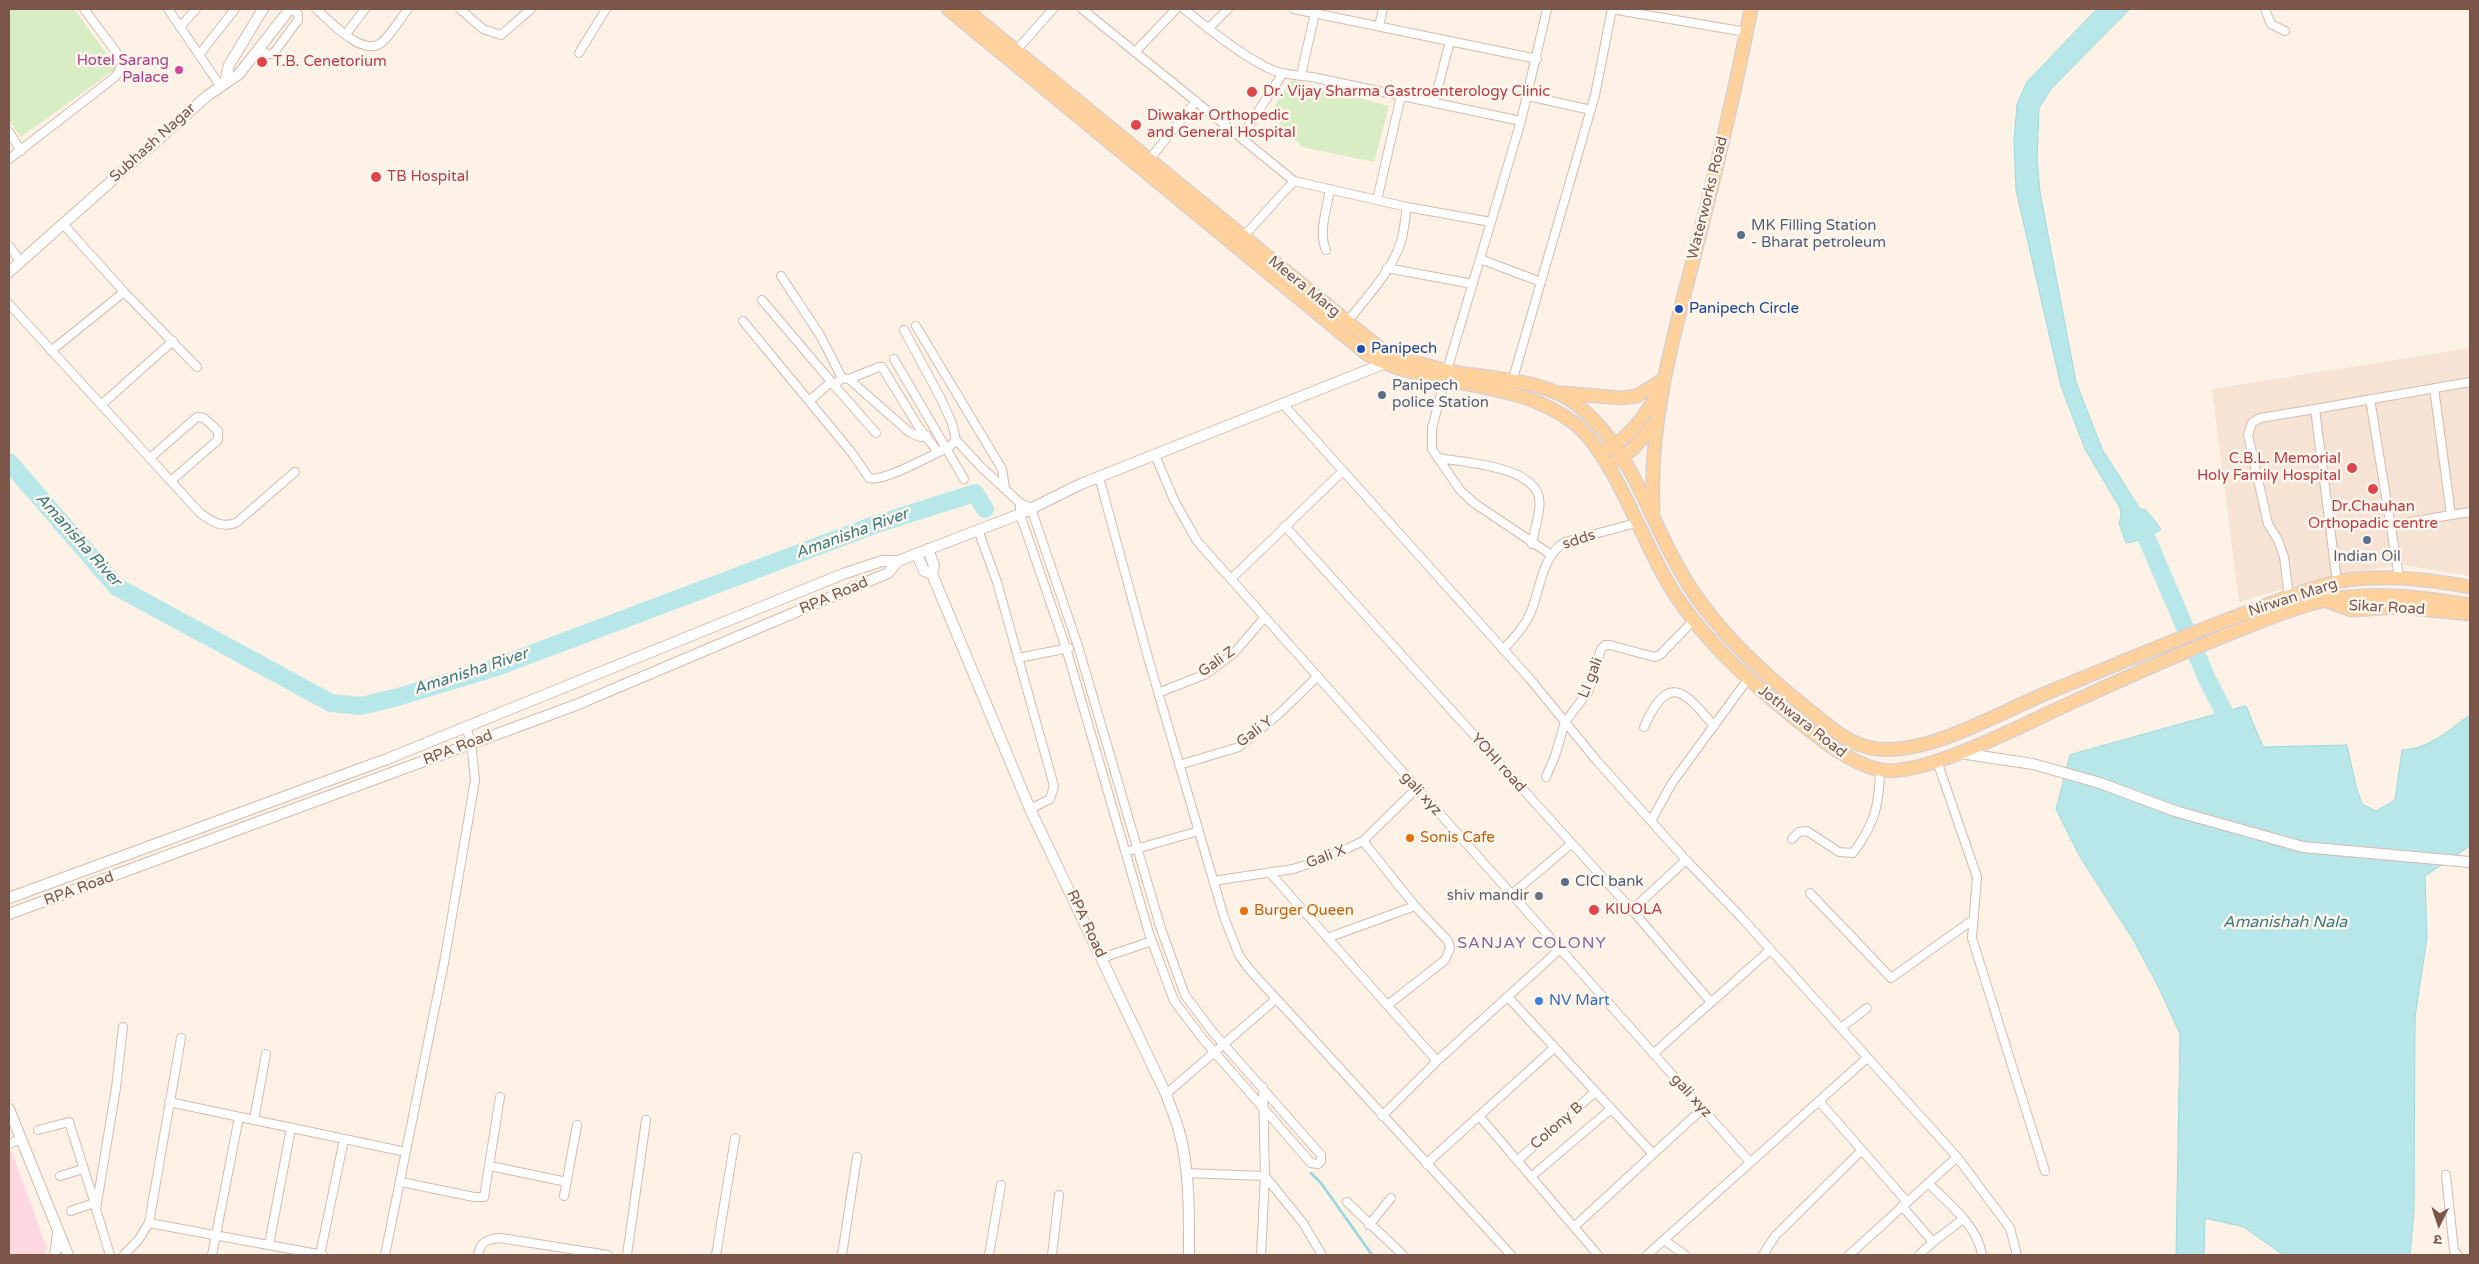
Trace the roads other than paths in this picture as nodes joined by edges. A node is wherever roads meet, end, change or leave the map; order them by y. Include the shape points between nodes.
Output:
1 (84, 9) edge
2 (168, 9) edge
3 (196, 9) edge
4 (235, 9) edge
5 (263, 9) edge
6 (291, 9) edge
7 (316, 9) edge
8 (408, 9) edge
9 (460, 9) edge
10 (531, 9) edge
11 (606, 9) edge
12 (948, 9) edge
13 (966, 9) edge
14 (1053, 9) edge
15 (1082, 9) edge
16 (1176, 9) edge
17 (1184, 9) edge
18 (1228, 9) edge
19 (1294, 9) edge
20 (1384, 9) edge
21 (1547, 9) edge
22 (1614, 9) edge
23 (1751, 9) edge
24 (2265, 9) edge
25 (361, 10) edge
26 (1315, 13) junction
27 (1379, 26) junction
28 (180, 27) junction
29 (1208, 29) junction
30 (2285, 31) dead end
31 (1746, 32) junction
32 (346, 34) junction
33 (1450, 41) junction
34 (1135, 52) junction
35 (579, 53) dead end
36 (1013, 54) junction
37 (199, 55) junction
38 (1537, 59) junction
39 (1283, 73) junction
40 (1301, 76) junction
41 (223, 84) junction
42 (1401, 96) junction
43 (1528, 96) junction
44 (1196, 101) junction
45 (1434, 103) junction
46 (1591, 110) junction
47 (1521, 121) junction
48 (9, 132) edge
49 (1241, 138) junction
50 (21, 151) junction
51 (9, 159) edge
52 (1149, 160) junction
53 (1294, 181) junction
54 (1330, 189) junction
55 (1377, 200) junction
56 (1407, 207) junction
57 (1491, 222) junction
58 (63, 224) junction
59 (1243, 237) junction
60 (9, 246) edge
61 (1326, 250) dead end
62 (1480, 259) junction
63 (21, 262) junction
64 (1387, 268) junction
65 (9, 272) edge
66 (781, 276) dead end
67 (1542, 282) junction
68 (1472, 284) junction
69 (124, 292) junction
70 (762, 300) dead end
71 (9, 304) edge
72 (743, 321) dead end
73 (1347, 322) junction
74 (916, 326) dead end
75 (904, 330) dead end
76 (173, 341) junction
77 (52, 351) junction
78 (1401, 358) junction
79 (894, 359) dead end
80 (1384, 364) junction
81 (197, 367) dead end
82 (1446, 375) junction
83 (845, 378) junction
84 (1512, 382) junction
85 (1663, 382) junction
86 (2470, 382) edge
87 (832, 384) junction
88 (2434, 388) junction
89 (1548, 390) junction
90 (2370, 399) junction
91 (809, 401) junction
92 (1283, 404) junction
93 (101, 405) junction
94 (2315, 409) junction
95 (1657, 420) junction
96 (876, 433) dead end
97 (927, 436) junction
98 (956, 440) junction
99 (1614, 445) junction
100 (946, 448) junction
101 (938, 452) junction
102 (1600, 452) junction
103 (1155, 455) junction
104 (1623, 456) junction
105 (150, 458) junction
106 (1438, 458) junction
107 (1608, 466) junction
108 (1343, 471) junction
109 (295, 472) dead end
110 (1099, 477) junction
111 (964, 479) dead end
112 (171, 481) junction
113 (1005, 488) junction
114 (1020, 502) junction
115 (1031, 508) junction
116 (2470, 512) edge
117 (1020, 514) junction
118 (1653, 514) junction
119 (2451, 515) junction
120 (1636, 522) junction
121 (2392, 525) junction
122 (1285, 526) junction
123 (978, 530) junction
124 (1532, 544) junction
125 (928, 549) junction
126 (917, 554) junction
127 (1550, 554) junction
128 (898, 561) junction
129 (932, 574) junction
130 (2399, 576) junction
131 (1231, 579) junction
132 (2337, 582) junction
133 (2470, 587) edge
134 (2289, 597) junction
135 (2324, 600) junction
136 (2470, 605) edge
137 (2470, 614) edge
138 (1265, 617) junction
139 (1694, 620) junction
140 (1078, 646) junction
141 (1066, 648) junction
142 (1503, 650) junction
143 (2151, 650) joint
144 (1018, 658) junction
145 (1318, 676) junction
146 (1748, 679) junction
147 (1158, 692) junction
148 (1566, 722) junction
149 (1714, 726) junction
150 (466, 727) junction
151 (1644, 727) dead end
152 (471, 742) junction
153 (1960, 753) junction
154 (1937, 760) junction
155 (1179, 765) junction
156 (1880, 770) junction
157 (1546, 777) dead end
158 (1416, 789) junction
159 (1030, 809) junction
160 (1651, 821) junction
161 (1199, 832) junction
162 (1792, 838) dead end
163 (1363, 841) junction
164 (1571, 844) junction
165 (1137, 848) junction
166 (1125, 852) junction
167 (1686, 860) junction
168 (2470, 862) edge
169 (1270, 873) junction
170 (60, 879) junction
171 (1213, 880) junction
172 (1810, 893) dead end
173 (66, 894) junction
174 (1511, 895) junction
175 (9, 898) edge
176 (1415, 906) junction
177 (1632, 910) junction
178 (9, 914) edge
179 (1974, 919) junction
180 (1327, 938) junction
181 (1152, 941) junction
182 (1560, 949) junction
183 (1770, 950) junction
184 (1102, 958) junction
185 (1179, 981) junction
186 (1167, 986) junction
187 (1508, 997) junction
188 (1276, 999) junction
189 (1710, 1001) junction
190 (1388, 1004) junction
191 (1867, 1008) dead end
192 (123, 1027) dead end
193 (1841, 1028) junction
194 (180, 1038) dead end
195 (1226, 1044) junction
196 (1554, 1048) junction
197 (1216, 1052) junction
198 (266, 1054) dead end
199 (1653, 1054) junction
200 (1867, 1058) junction
201 (1437, 1061) junction
202 (1263, 1087) junction
203 (1595, 1092) junction
204 (1166, 1094) junction
205 (500, 1097) dead end
206 (1819, 1101) junction
207 (169, 1102) junction
208 (1262, 1104) junction
209 (9, 1109) edge
210 (1611, 1109) junction
211 (1702, 1109) junction
212 (1382, 1116) junction
213 (239, 1117) junction
214 (1480, 1117) junction
215 (254, 1120) junction
216 (646, 1120) dead end
217 (577, 1125) dead end
218 (291, 1128) junction
219 (38, 1130) dead end
220 (735, 1138) dead end
221 (21, 1139) junction
222 (344, 1139) junction
223 (9, 1144) edge
224 (1862, 1150) junction
225 (406, 1152) junction
226 (1653, 1154) junction
227 (857, 1157) dead end
228 (1957, 1157) junction
229 (1518, 1160) junction
230 (1750, 1162) junction
231 (1426, 1164) junction
232 (490, 1166) junction
233 (83, 1168) junction
234 (2046, 1171) dead end
235 (1186, 1173) junction
236 (2446, 1175) dead end
237 (60, 1176) dead end
238 (1265, 1176) junction
239 (1532, 1176) junction
240 (401, 1182) junction
241 (567, 1182) junction
242 (1928, 1183) junction
243 (1001, 1184) dead end
244 (1059, 1195) dead end
245 (564, 1196) dead end
246 (1391, 1198) dead end
247 (1347, 1202) dead end
248 (1905, 1204) junction
249 (95, 1206) junction
250 (71, 1210) dead end
251 (1963, 1218) junction
252 (149, 1223) junction
253 (1369, 1226) junction
254 (1575, 1226) junction
255 (58, 1230) junction
256 (215, 1236) junction
257 (1664, 1240) junction
258 (1933, 1242) junction
259 (269, 1245) junction
260 (290, 1252) edge
261 (55, 1255) edge
262 (68, 1255) edge
263 (110, 1255) edge
264 (124, 1255) edge
265 (212, 1255) edge
266 (321, 1255) edge
267 (385, 1255) edge
268 (478, 1255) edge
269 (608, 1255) edge
270 (628, 1255) edge
271 (716, 1255) edge
272 (842, 1255) edge
273 (989, 1255) edge
274 (1052, 1255) edge
275 (1189, 1255) edge
276 (1261, 1255) edge
277 (1322, 1255) edge
278 (1403, 1255) edge
279 (1511, 1255) edge
280 (1598, 1255) edge
281 (1647, 1255) edge
282 (1685, 1255) edge
283 (1763, 1255) edge
284 (1848, 1255) edge
285 (1919, 1255) edge
286 (1982, 1255) edge
287 (2017, 1255) edge
288 (2458, 1255) edge

1 - 50 street via 119,56 120,67 115,77
2 - 28 street
3 - 28 street
4 - 37 street
5 - 41 street via 229,65
6 - 41 street, Subhash Nagar via 239,74
7 - 32 street
8 - 32 street via 381,43 371,48 358,44
9 - 10 street via 484,29 501,35
11 - 35 street
12 - 36 main road, Meera Marg
13 - 36 main road, Meera Marg
14 - 36 street
15 - 34 street
16 - 34 street
17 - 29 street
18 - 29 street
19 - 26 street
20 - 27 street
21 - 38 street
22 - 31 street
22 - 46 street
23 - 31 main road, Waterworks Road
24 - 30 street via 2271,24
25 - 32 street
26 - 27 street
26 - 40 street
27 - 33 street
28 - 37 street
29 - 39 street via 1267,68
31 - 85 main road, Waterworks Road
33 - 38 street
33 - 45 street
34 - 44 street
36 - 52 main road, Meera Marg
36 - 80 main road, Meera Marg via 1361,349
37 - 41 street
38 - 43 street
39 - 40 street
39 - 49 street
40 - 42 street
41 - 58 street, Subhash Nagar
42 - 45 street
42 - 55 street
43 - 46 street
43 - 47 street
44 - 49 street
44 - 52 street
45 - 47 street
46 - 67 street
47 - 57 street
48 - 50 street
49 - 53 street
50 - 51 street
52 - 59 main road, Meera Marg
53 - 54 street
53 - 59 street
54 - 55 street
54 - 61 street via 1323,230
55 - 56 street
56 - 57 street
56 - 64 street via 1401,242
57 - 62 street
58 - 63 street, Subhash Nagar
58 - 69 street
59 - 73 main road, Meera Marg
60 - 63 street
62 - 67 street
62 - 68 street
63 - 65 street, Subhash Nagar
64 - 68 street
64 - 73 street
66 - 83 street
67 - 84 street
68 - 82 street
69 - 76 street
69 - 77 street
70 - 87 street
71 - 77 street
72 - 91 street
73 - 78 main road, Meera Marg via 1381,349
74 - 113 street via 1002,469
75 - 98 street via 945,407
76 - 81 street
76 - 93 street
77 - 93 street
78 - 80 street
78 - 82 main road, Meera Marg
79 - 100 street
80 - 82 main road, Meera Marg
80 - 92 street
82 - 84 main road, Meera Marg
82 - 102 main road, Meera Marg via 1546,405 1577,425
82 - 106 street via 1432,428 1432,449
83 - 87 street
83 - 97 street via 909,432
83 - 97 street via 882,367
84 - 89 main road, Meera Marg
85 - 89 main road via 1637,396 1622,398
85 - 95 main road, Waterworks Road
85 - 99 main road via 1640,421
86 - 88 street
87 - 91 street
87 - 96 street
88 - 90 street
88 - 119 street
89 - 99 main road, Meera Marg via 1579,405
90 - 94 street
90 - 121 street
91 - 101 street via 869,478 889,474
92 - 103 street
92 - 108 street
93 - 105 street
94 - 132 street
94 - 134 street via 2260,418 2252,423 2248,435 2268,524 2284,557
95 - 104 main road via 1645,438
95 - 118 main road, Waterworks Road via 1651,470
97 - 101 street
98 - 100 street
98 - 113 street
99 - 102 main road
99 - 104 main road, Meera Marg
100 - 101 street
100 - 111 street
102 - 107 main road, Jothwara Road
103 - 110 street
103 - 131 street, gali xyz via 1187,525
104 - 107 main road
104 - 118 main road, Meera Marg
105 - 112 street
105 - 112 street via 196,417 204,418 218,431 218,440
106 - 124 street via 1460,490 1474,503
106 - 124 street via 1518,474 1531,484 1538,495
107 - 120 main road, Jothwara Road
108 - 122 street
108 - 142 street
109 - 112 street via 236,523 225,527 214,524 200,513
110 - 115 street
110 - 147 street
113 - 114 street
114 - 115 street
114 - 117 street
115 - 117 street
115 - 140 street
116 - 119 street
117 - 123 street
117 - 141 street
118 - 143 main road, Jothwara Road via 1678,567 1699,601 1722,629 1794,698 1846,739 1881,751 1904,749 1960,732
119 - 121 street
120 - 127 street, sdds via 1565,542
120 - 139 main road, Jothwara Road via 1665,579
121 - 130 street
122 - 131 street
122 - 164 street, YOHI road
123 - 125 street
123 - 144 street via 997,582
124 - 127 street
125 - 126 street
125 - 129 street, RPA Road via 934,566
126 - 128 street
126 - 129 street, RPA Road via 924,571
127 - 142 street, sdds via 1525,624
128 - 150 street via 882,561 843,574
128 - 152 street, RPA Road via 888,573 576,705
129 - 159 street, RPA Road
130 - 132 main road, Nirwan Marg
130 - 133 main road, Nirwan Marg
131 - 138 street, gali xyz
132 - 134 main road, Nirwan Marg
134 - 143 main road, Nirwan Marg
135 - 136 main road via 2357,596 2418,597
135 - 137 main road, Sikar Road via 2351,610 2400,607
135 - 153 main road, Jothwara Road via 2217,639
138 - 145 street, gali xyz
138 - 147 street, Gali Z via 1234,653 1206,674
139 - 146 main road, Jothwara Road
139 - 148 street, LI gali via 1660,655 1605,645 1588,692
140 - 141 street
140 - 165 street
141 - 144 street
141 - 166 street
142 - 148 street
144 - 159 street via 1054,786 1050,799
145 - 155 street, Gali Y via 1280,714 1239,746
145 - 158 street, gali xyz
146 - 149 street
146 - 156 main road, Jothwara Road via 1837,751
147 - 155 street
148 - 157 street
148 - 160 street
149 - 151 street via 1690,698 1672,692 1654,704
149 - 160 street via 1672,783
150 - 152 street
150 - 170 street
152 - 173 street, RPA Road via 324,800
152 - 225 street via 475,770 473,794 447,947
153 - 154 main road, Jothwara Road
153 - 168 street via 2033,764 2100,783 2175,811 2304,847
154 - 156 main road, Jothwara Road via 1899,770
154 - 179 street via 1977,877
155 - 161 street
156 - 162 street via 1876,814 1853,852 1839,852 1807,830
158 - 163 street, Gali X
158 - 174 street, gali xyz
159 - 184 street, RPA Road
160 - 167 street
161 - 165 street
161 - 171 street
163 - 169 street, Gali X via 1328,858
163 - 176 street
164 - 174 street
164 - 177 street, YOHI road
165 - 166 street
165 - 185 street
166 - 181 street
167 - 177 street
167 - 183 street
169 - 171 street, Gali X
169 - 180 street
170 - 173 street
170 - 175 street
171 - 188 street via 1239,955
172 - 179 street via 1891,978
173 - 178 street, RPA Road
174 - 182 street, gali xyz
176 - 180 street
176 - 190 street via 1448,941 1450,948 1444,960
177 - 189 street, YOHI road
179 - 234 street via 1972,938
180 - 190 street
181 - 184 street
181 - 186 street
182 - 187 street
182 - 199 street, gali xyz
183 - 189 street
183 - 193 street
184 - 204 street, RPA Road
185 - 186 street
185 - 195 street via 1192,1006
186 - 197 street via 1182,1014
187 - 196 street
187 - 201 street
188 - 195 street
188 - 212 street
189 - 199 street
190 - 201 street
191 - 193 street
192 - 249 street via 116,1088
193 - 200 street
194 - 207 street
195 - 197 street
195 - 202 street
196 - 203 street
196 - 214 street
197 - 204 street
197 - 208 street
198 - 215 street
199 - 211 street, gali xyz
200 - 206 street
200 - 228 street
201 - 212 street
202 - 208 street
202 - 208 street via 1321,1155 1322,1161 1312,1163
203 - 210 street
203 - 229 street, Colony B
204 - 235 street, RPA Road via 1179,1131
205 - 232 street
206 - 224 street
206 - 230 street
207 - 213 street
207 - 252 street
208 - 238 street
209 - 221 street
210 - 226 street
210 - 239 street
211 - 226 street
211 - 230 street, gali xyz
212 - 231 street
213 - 215 street
213 - 256 street
214 - 229 street
214 - 231 street
215 - 218 street
216 - 270 street
217 - 241 street
218 - 222 street
218 - 259 street
219 - 233 street via 69,1122
220 - 271 street
221 - 223 street
221 - 255 street
222 - 225 street
222 - 266 street
224 - 248 street
224 - 283 street via 1775,1236
225 - 240 street
226 - 254 street
227 - 272 street
228 - 242 street
228 - 287 street via 2010,1228
229 - 239 street
230 - 257 street
231 - 279 street
232 - 240 street via 484,1197
232 - 241 street
233 - 237 street
233 - 249 street
235 - 238 street
235 - 275 street, RPA Road
236 - 288 street via 2454,1251
238 - 276 street
238 - 277 street via 1303,1223
239 - 254 street
240 - 267 street
241 - 245 street
242 - 248 street
242 - 251 street
243 - 273 street
244 - 274 street
246 - 253 street
247 - 253 street
248 - 258 street
248 - 284 street
249 - 250 street
249 - 263 street
251 - 258 street
251 - 286 street via 1978,1238
252 - 256 street
252 - 264 street via 140,1239
253 - 278 street
254 - 280 street
255 - 261 street
255 - 262 street
256 - 259 street
256 - 265 street
257 - 281 street
257 - 282 street
258 - 285 street
259 - 260 street
260 - 266 street
268 - 269 street via 482,1243 490,1238 500,1238

